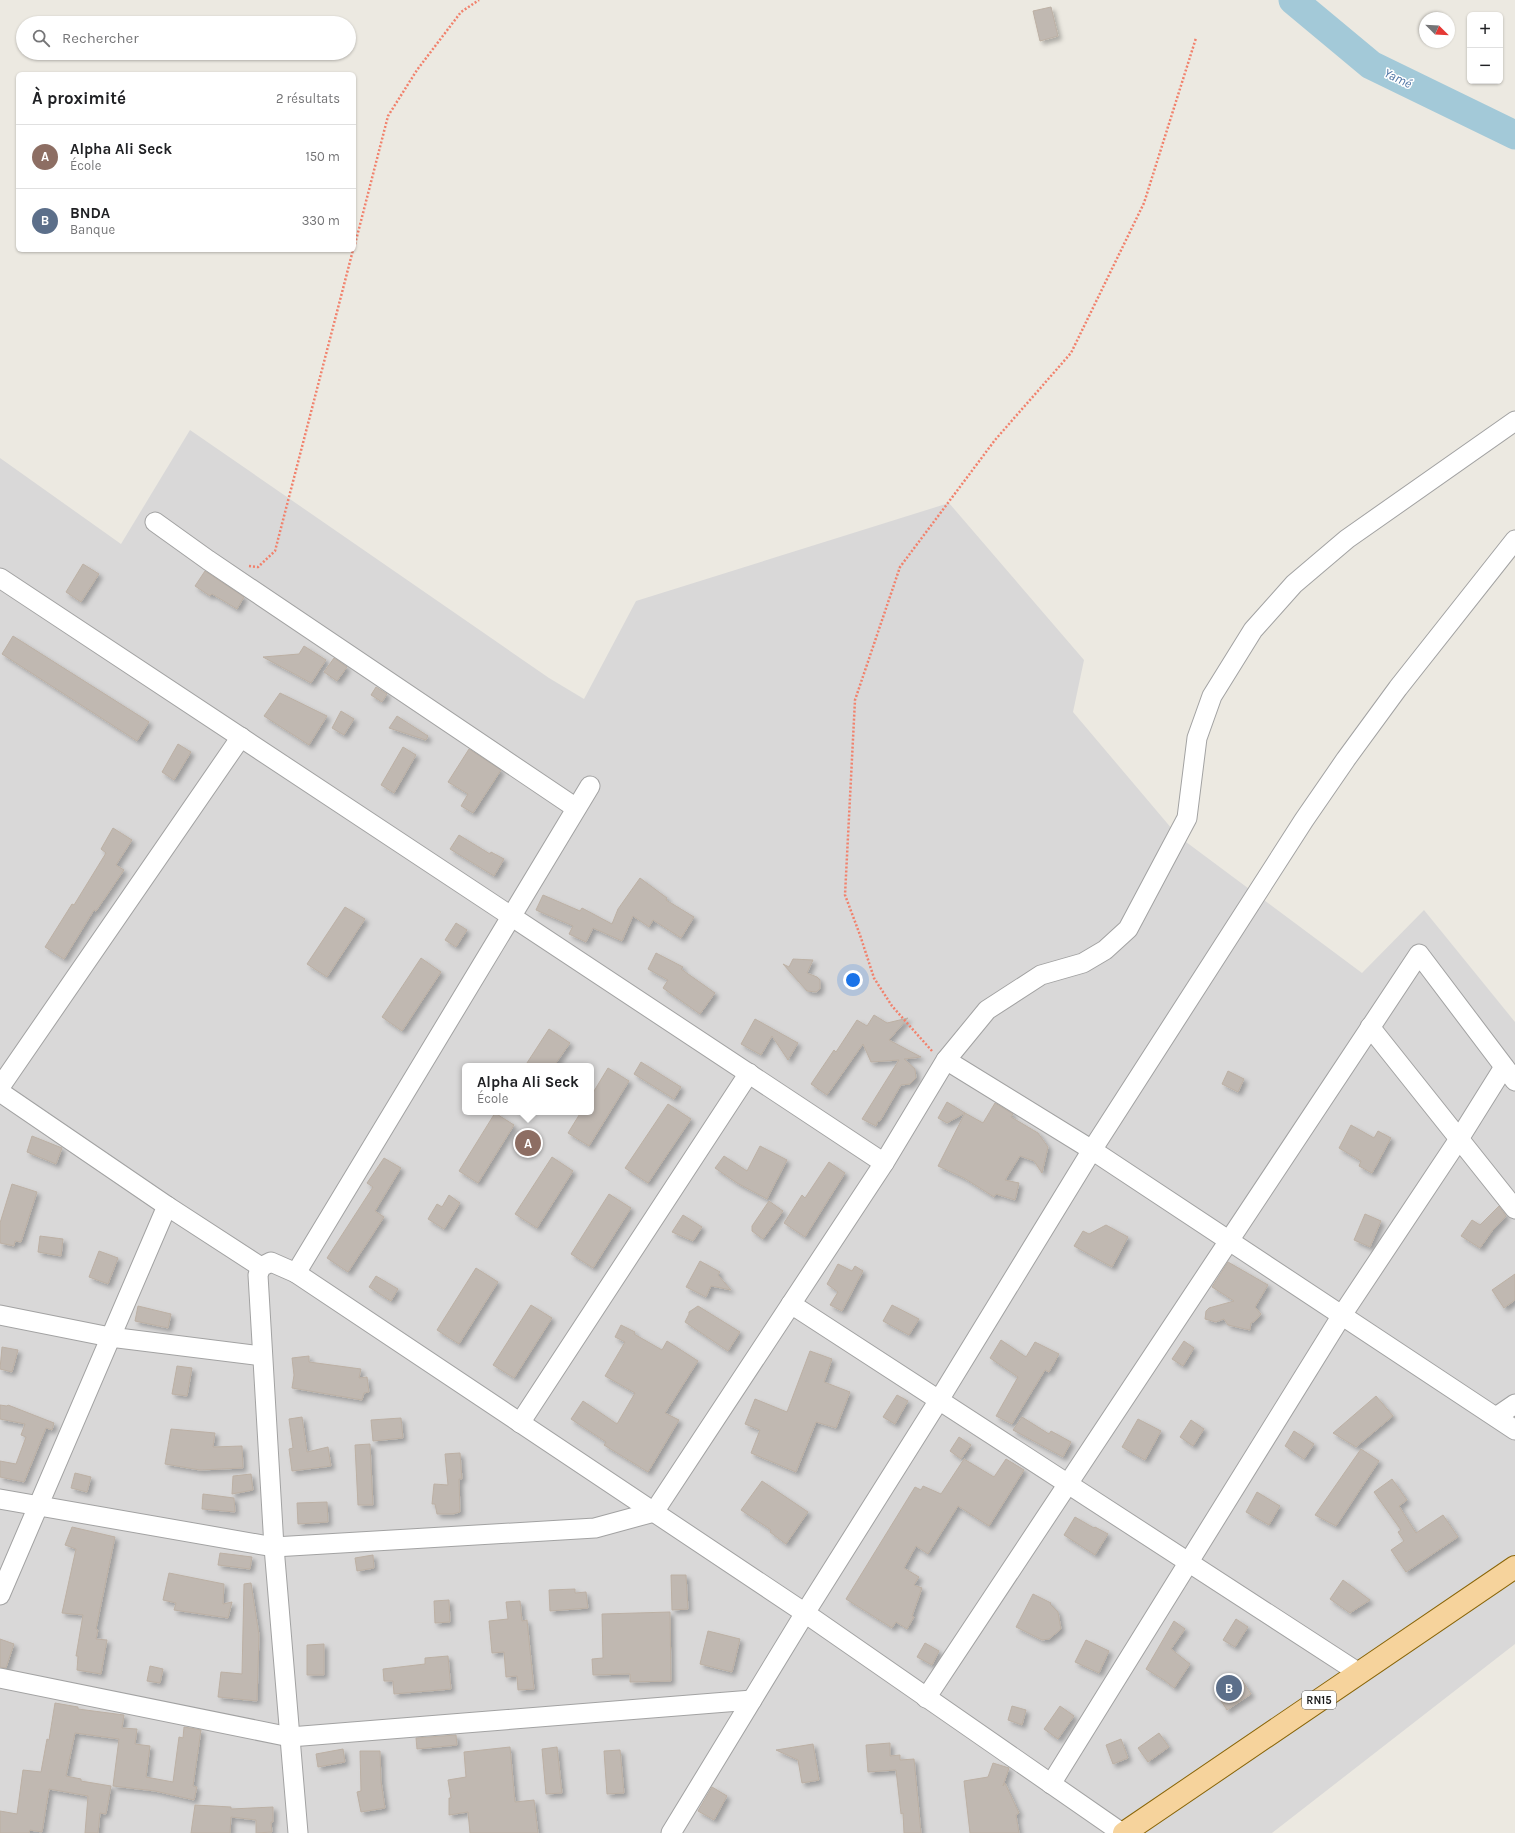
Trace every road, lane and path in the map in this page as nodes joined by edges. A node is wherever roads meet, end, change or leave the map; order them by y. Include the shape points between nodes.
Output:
1 (479, 0) edge
2 (1196, 38) dead end
3 (356, 241) edge
4 (353, 252) edge
5 (1515, 421) edge
6 (155, 522) dead end
7 (1515, 540) edge
8 (244, 565) dead end
9 (0, 578) edge
10 (241, 737) junction
11 (590, 786) dead end
12 (576, 808) junction
13 (512, 916) junction
14 (1370, 1027) junction
15 (946, 1060) junction
16 (749, 1073) junction
17 (1510, 1074) edge
18 (0, 1087) edge
19 (0, 1092) edge
20 (1459, 1139) junction
21 (1092, 1150) junction
22 (884, 1163) junction
23 (167, 1206) junction
24 (1515, 1208) edge
25 (1230, 1241) junction
26 (261, 1267) junction
27 (296, 1273) junction
28 (791, 1304) junction
29 (0, 1315) edge
30 (1342, 1315) junction
31 (110, 1337) junction
32 (262, 1356) junction
33 (939, 1400) junction
34 (1515, 1404) edge
35 (1496, 1417) junction
36 (520, 1423) junction
37 (1515, 1430) edge
38 (1068, 1484) junction
39 (0, 1499) edge
40 (38, 1505) junction
41 (654, 1512) junction
42 (274, 1547) junction
43 (1189, 1562) junction
44 (1515, 1567) edge
45 (0, 1595) edge
46 (805, 1613) junction
47 (1359, 1673) junction
48 (0, 1678) edge
49 (926, 1698) junction
50 (752, 1700) junction
51 (290, 1737) junction
52 (1052, 1784) junction
53 (298, 1833) edge
54 (671, 1833) edge
55 (1123, 1833) edge

1 - 3 path via 461,12 417,70 388,116
2 - 15 path via 1144,203 1071,353 995,440 900,567 855,700 845,895 874,978 892,1006 932,1052
4 - 8 path via 275,551 258,567
5 - 15 street via 1347,538 1294,584 1253,630 1212,696 1197,738 1187,818 1128,929 1105,950 1083,963 1041,975 987,1010
6 - 12 street
7 - 21 street via 1398,688 1346,759
9 - 10 street
10 - 13 street
10 - 18 street
11 - 12 street
12 - 13 street
13 - 16 street
13 - 27 street
14 - 17 street via 1419,954
14 - 20 street
14 - 25 street
15 - 21 street
15 - 22 street
16 - 22 street
16 - 36 street
17 - 20 street
19 - 23 street
20 - 24 street
20 - 30 street
21 - 25 street
21 - 33 street
22 - 28 street
23 - 26 street
23 - 31 street
25 - 30 street
25 - 38 street
26 - 27 street via 271,1262
26 - 32 street via 258,1275
27 - 36 street
28 - 33 street
28 - 41 street
29 - 31 street
30 - 35 street
30 - 43 street
31 - 32 street
31 - 40 street
32 - 42 street
33 - 38 street
33 - 46 street
34 - 35 street
35 - 37 street
36 - 41 street
38 - 43 street
38 - 49 street
39 - 40 street
40 - 42 street
40 - 45 street
41 - 42 street via 595,1528
41 - 46 street
42 - 51 street
43 - 47 street
43 - 52 street
44 - 47 main road, RN15
46 - 49 street
46 - 50 street
47 - 55 main road, RN15
48 - 51 street
49 - 52 street
50 - 51 street
50 - 54 street
51 - 53 street
52 - 55 street

